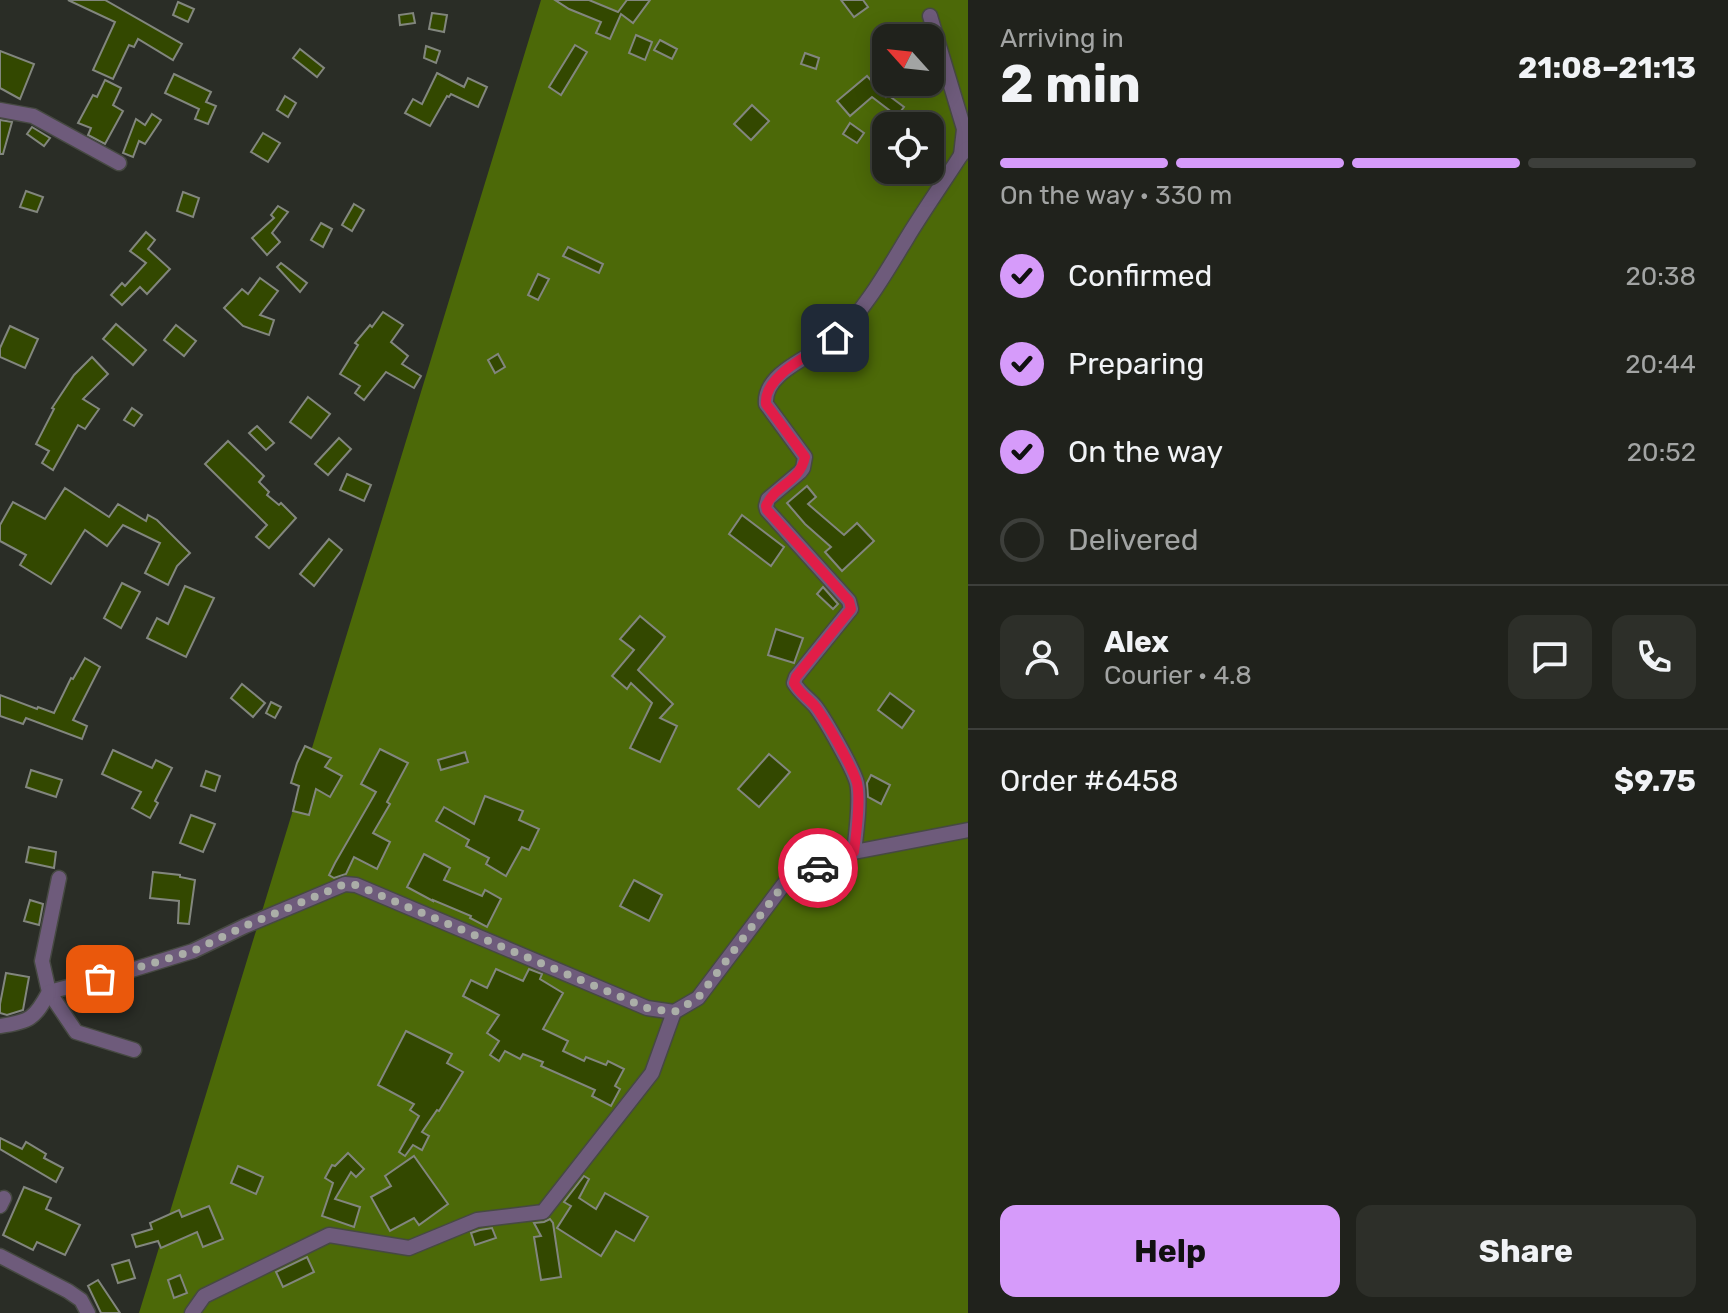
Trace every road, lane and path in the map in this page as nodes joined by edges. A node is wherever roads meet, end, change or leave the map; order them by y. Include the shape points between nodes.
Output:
1 (930, 16) dead end
2 (0, 110) edge
3 (964, 152) edge
4 (119, 163) dead end
5 (968, 830) edge
6 (854, 852) junction
7 (59, 878) dead end
8 (49, 992) junction
9 (674, 1012) junction
10 (0, 1026) edge
11 (134, 1050) dead end
12 (0, 1256) edge
13 (88, 1313) edge
14 (192, 1313) edge

1 - 3 street via 964,129
2 - 4 street via 33,116
3 - 6 street via 851,319 835,338 787,368 765,396 805,457 800,472 768,499 767,510 851,609 794,683 815,707 858,785
5 - 6 street
6 - 9 street via 784,884 698,998
7 - 8 street via 42,961
8 - 9 street via 193,951 345,884 647,1008
8 - 10 street via 39,1011 22,1023
8 - 11 street via 76,1032
9 - 14 street via 652,1073 543,1212 477,1220 409,1248 329,1235 204,1296
12 - 13 street via 68,1291

